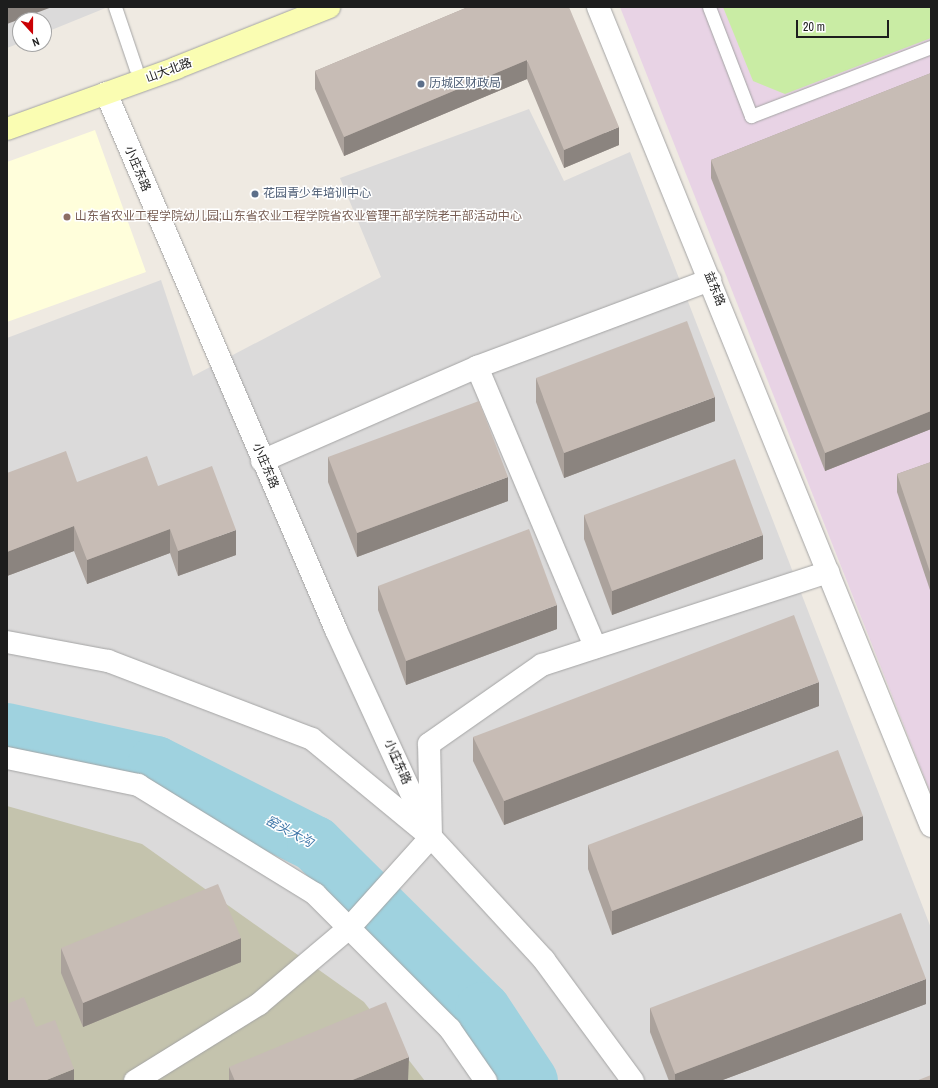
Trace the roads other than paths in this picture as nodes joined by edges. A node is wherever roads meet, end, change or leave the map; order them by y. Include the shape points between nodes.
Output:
1 (115, 7) edge
2 (290, 7) edge
3 (329, 7) edge
4 (598, 7) edge
5 (709, 7) edge
6 (931, 47) edge
7 (136, 69) junction
8 (106, 93) junction
9 (7, 116) edge
10 (7, 129) edge
11 (710, 280) junction
12 (477, 367) junction
13 (262, 461) junction
14 (828, 572) junction
15 (7, 642) edge
16 (595, 648) junction
17 (7, 758) edge
18 (931, 826) edge
19 (431, 837) junction
20 (350, 927) junction
21 (135, 1081) edge
22 (486, 1081) edge
23 (633, 1081) edge

1 - 7 lane
2 - 7 main road, 山大北路
3 - 8 main road, 山大北路
4 - 11 street, 益东路
5 - 6 lane via 752,116
7 - 9 main road, 山大北路
8 - 10 main road, 山大北路
8 - 13 street, 小庄东路
11 - 12 street
11 - 14 street, 益东路
12 - 13 street
12 - 16 street
13 - 19 street, 小庄东路
14 - 16 street
14 - 18 street, 益东路
15 - 19 street via 108,661 312,739
16 - 19 street via 542,665 429,744
17 - 20 street via 138,785 315,894
19 - 20 street
19 - 23 street via 544,960
20 - 21 street via 259,1004
20 - 22 street via 450,1029

